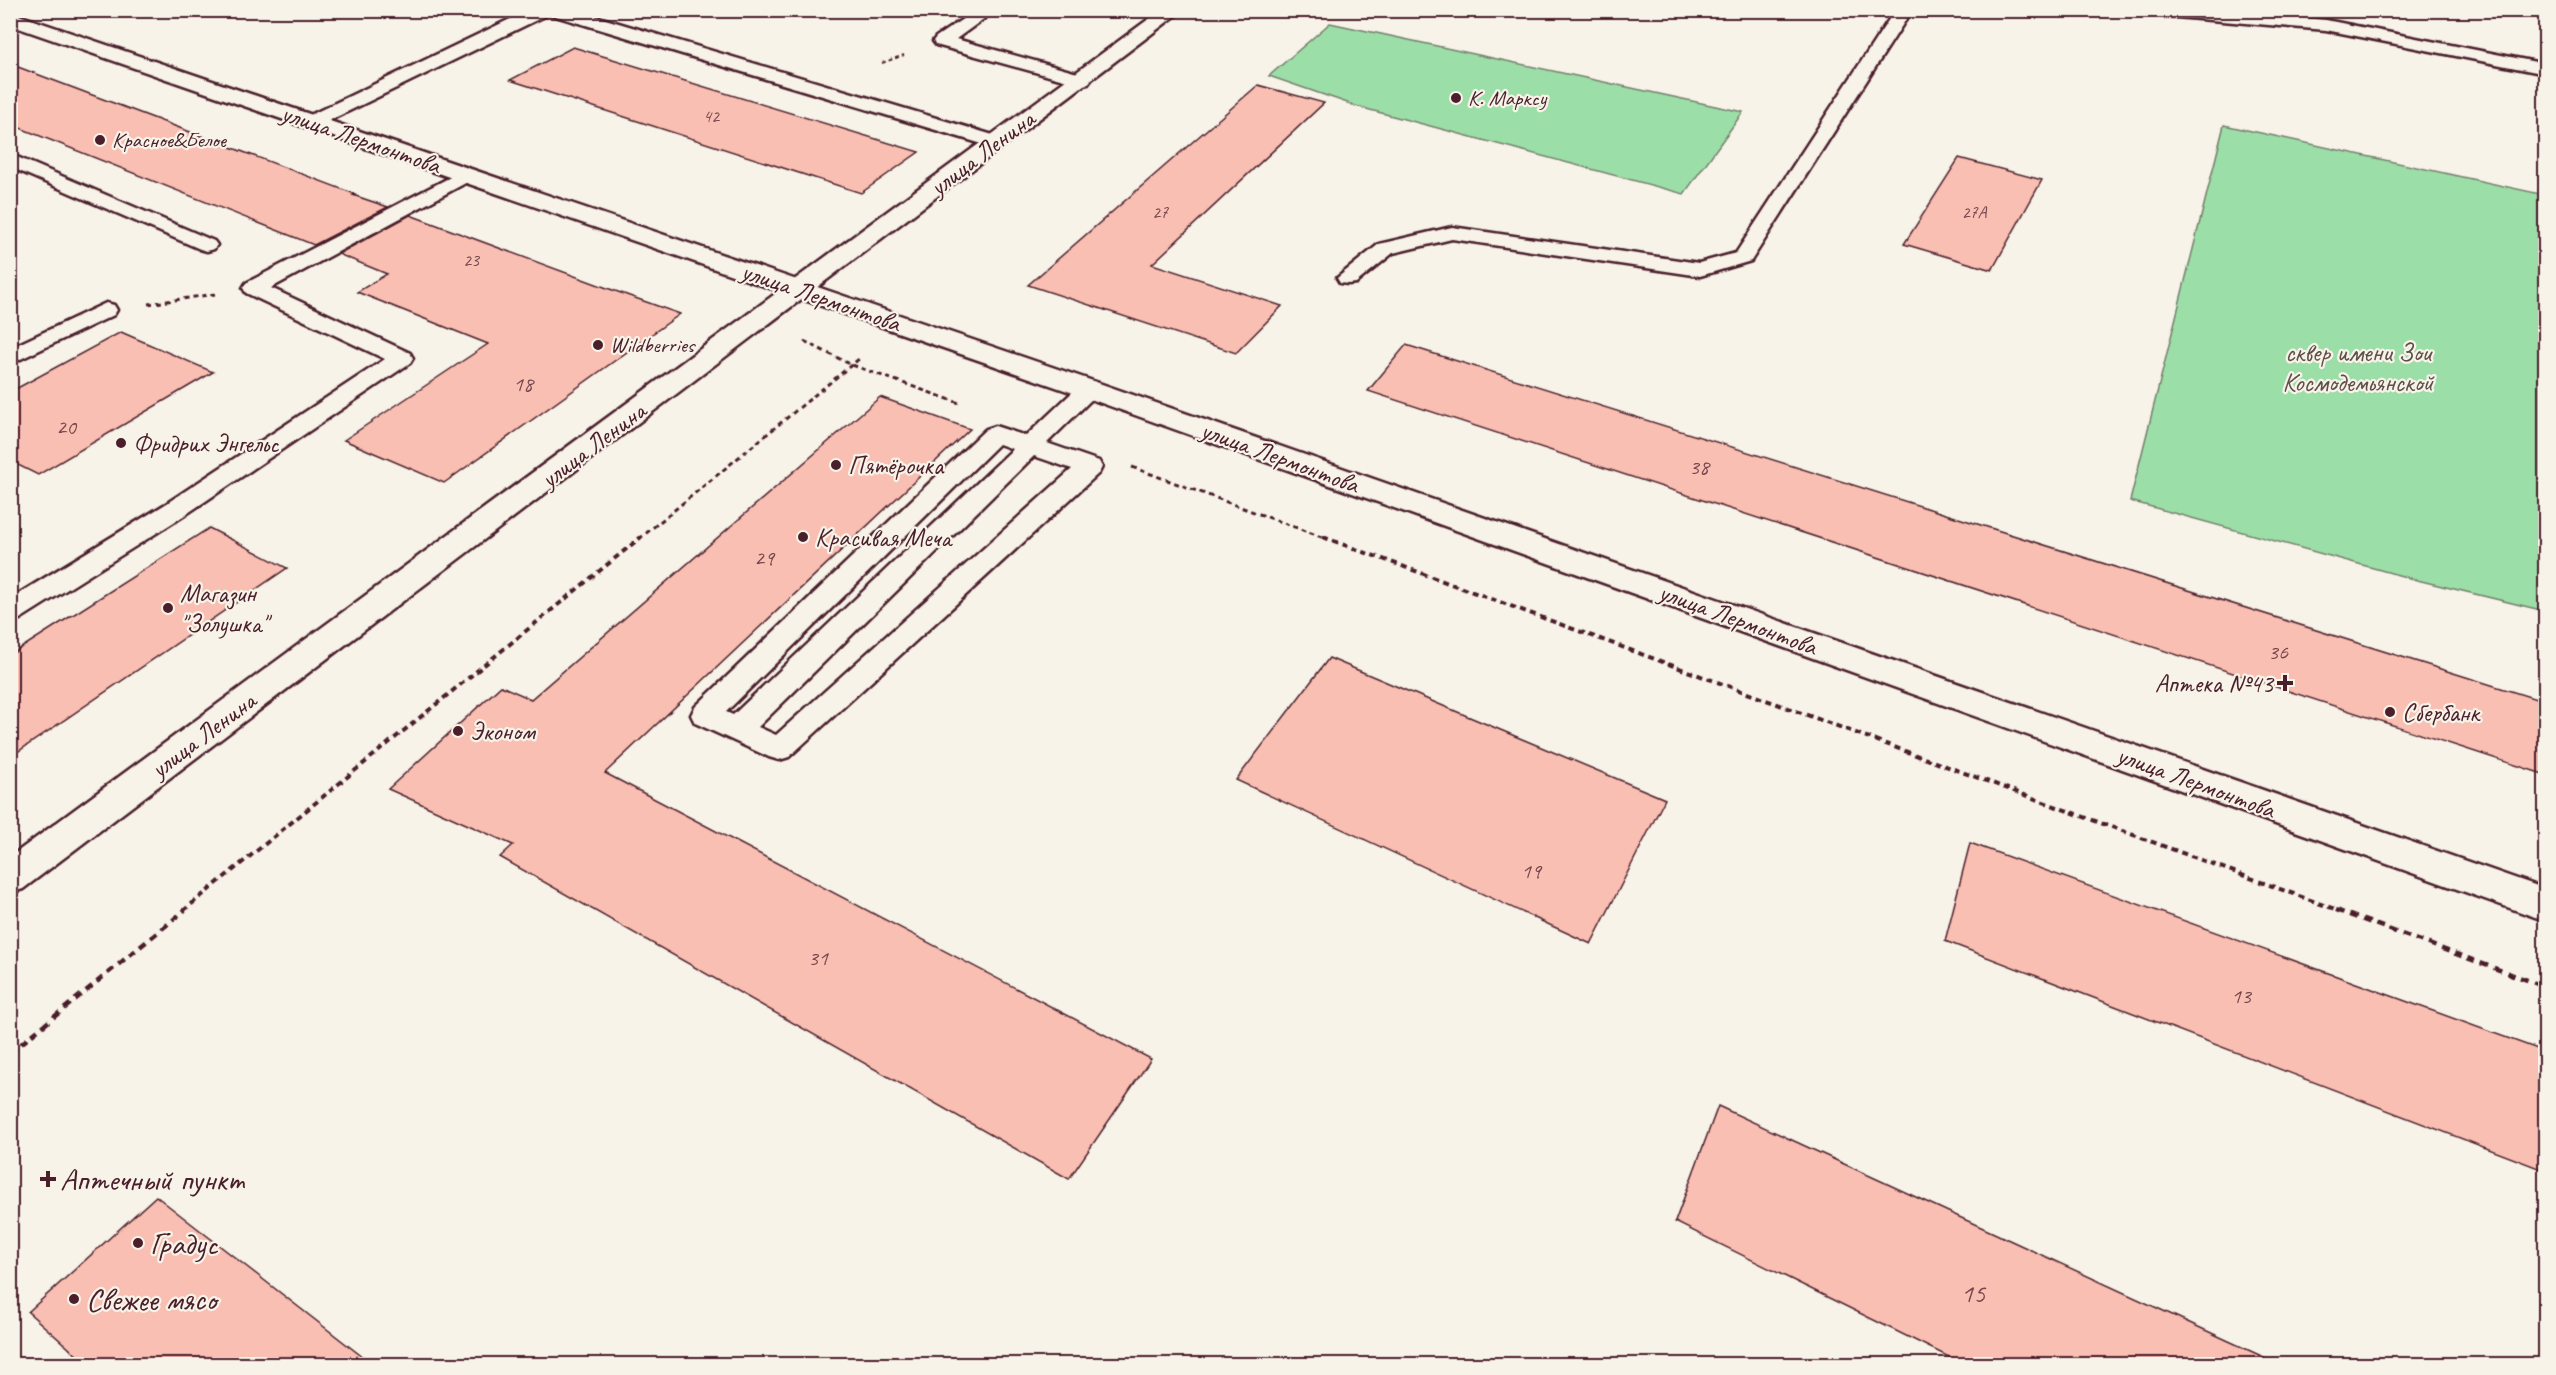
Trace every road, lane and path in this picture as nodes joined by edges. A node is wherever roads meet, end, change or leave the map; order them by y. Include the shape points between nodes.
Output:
1 (543, 10) edge
2 (555, 10) edge
3 (988, 10) edge
4 (1174, 10) edge
5 (1904, 10) edge
6 (2152, 10) edge
7 (10, 18) edge
8 (2546, 69) edge
9 (1082, 80) junction
10 (311, 122) junction
11 (996, 142) junction
12 (10, 160) edge
13 (466, 175) junction
14 (207, 245) dead end
15 (1348, 278) dead end
16 (254, 288) junction
17 (800, 290) junction
18 (106, 310) joint
19 (760, 320) junction
20 (902, 325) junction
21 (10, 357) edge
22 (852, 364) junction
23 (1089, 389) junction
24 (964, 405) dead end
25 (1030, 446) junction
26 (1131, 466) dead end
27 (10, 612) edge
28 (10, 878) edge
29 (2546, 905) edge
30 (2546, 987) edge
31 (10, 1053) edge

1 - 10 lane
2 - 11 lane
3 - 9 lane via 942,41
4 - 9 street, улица Ленина
5 - 15 lane via 1744,257 1700,270 1452,233 1386,248
6 - 8 lane via 2326,25
7 - 10 street, улица Лермонтова
9 - 11 street, улица Ленина
10 - 13 street, улица Лермонтова
11 - 17 street, улица Ленина
12 - 14 lane
13 - 16 lane
13 - 17 street, улица Лермонтова
16 - 18 path
16 - 27 lane via 402,358 173,511
17 - 19 street, улица Ленина
17 - 20 street, улица Лермонтова
18 - 21 lane
19 - 22 path
19 - 28 street, улица Ленина
20 - 22 path
20 - 23 street, улица Лермонтова
22 - 24 path
22 - 31 path
23 - 25 lane
23 - 29 street, улица Лермонтова
25 - 25 lane via 1089,467 779,748 705,715 995,435
26 - 30 path

